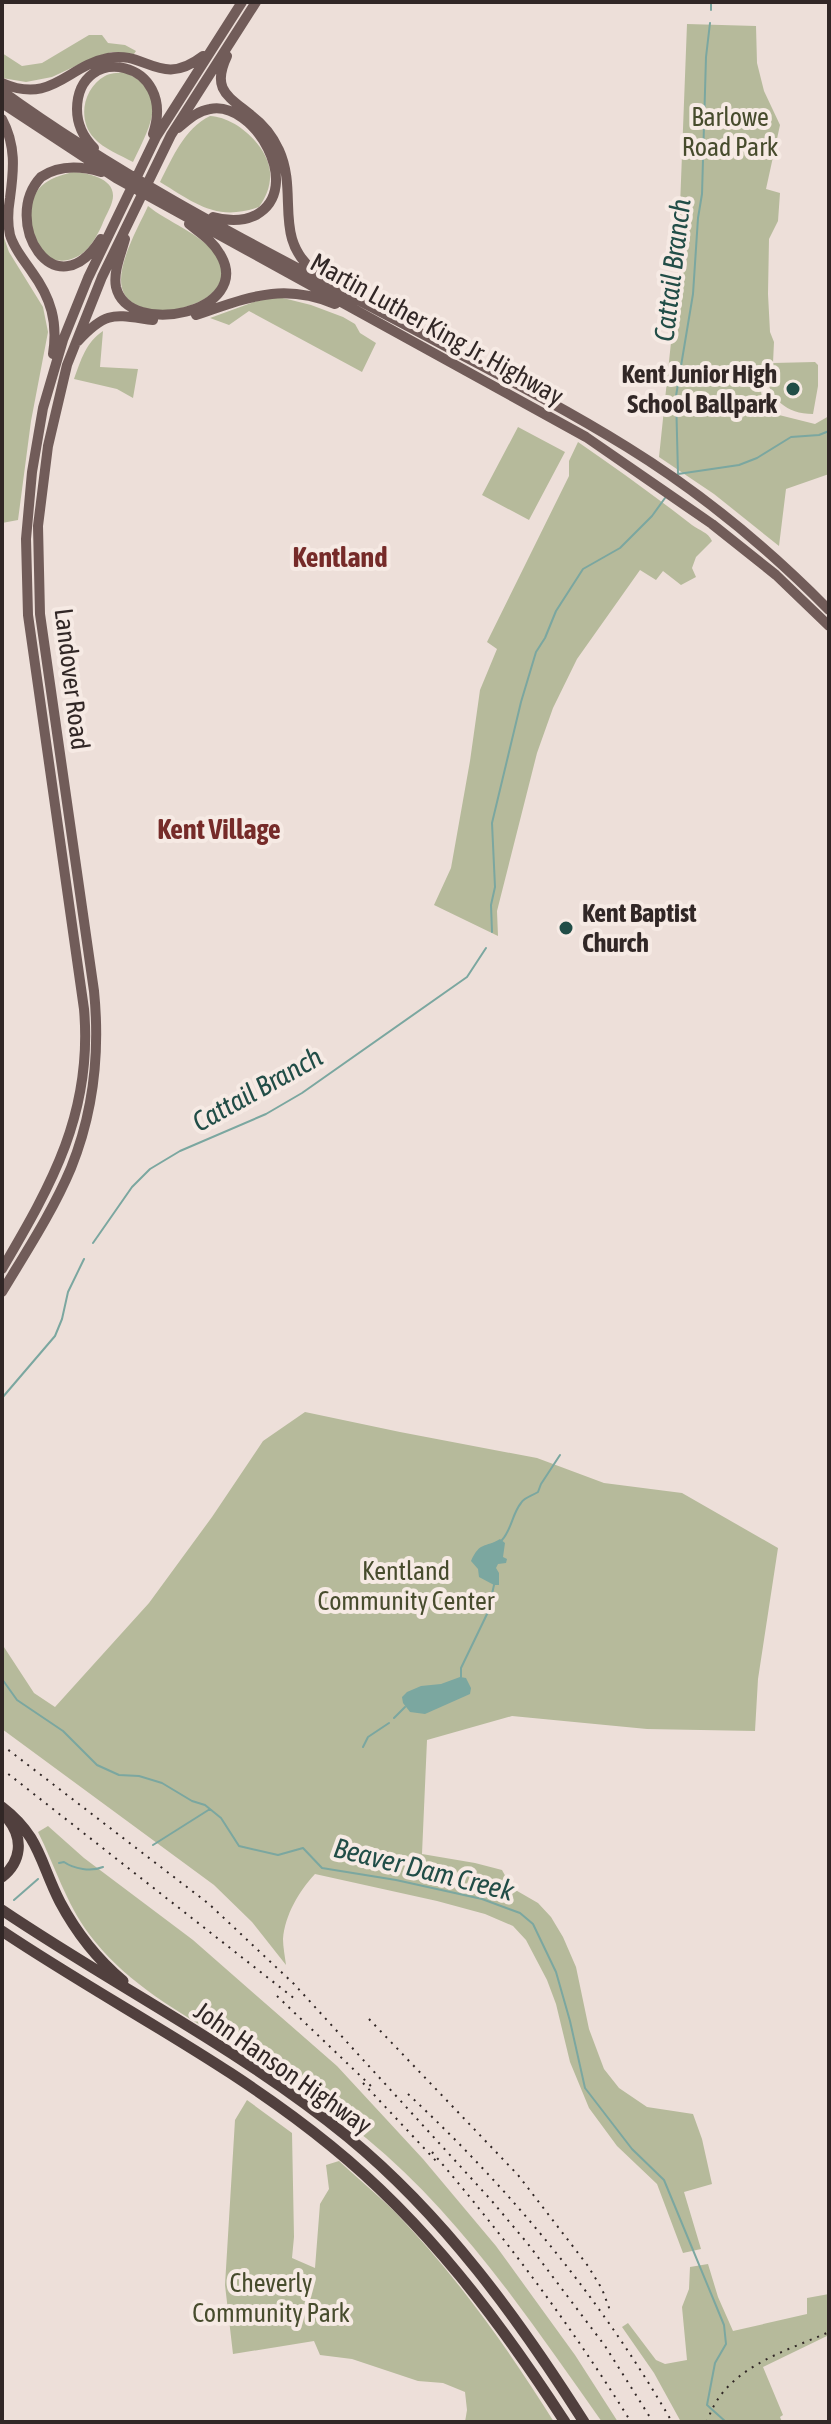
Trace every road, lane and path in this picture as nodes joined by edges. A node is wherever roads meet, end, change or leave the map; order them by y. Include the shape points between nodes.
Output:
1 (242, 2) edge
2 (256, 2) edge
3 (240, 26) junction
4 (211, 50) junction
5 (2, 83) edge
6 (2, 91) edge
7 (2, 103) edge
8 (2, 119) edge
9 (171, 135) junction
10 (143, 162) junction
11 (116, 172) junction
12 (155, 200) junction
13 (129, 207) junction
14 (189, 208) junction
15 (361, 300) junction
16 (374, 319) junction
17 (74, 345) junction
18 (49, 384) junction
19 (35, 496) junction
20 (829, 610) edge
21 (829, 626) edge
22 (2, 1269) edge
23 (2, 1292) edge
24 (2, 1807) edge
25 (2, 1814) edge
26 (2, 1877) edge
27 (2, 1910) edge
28 (2, 1934) edge
29 (171, 2017) junction
30 (565, 2422) edge
31 (584, 2422) edge

1 - 4 main road, Landover Road
2 - 3 main road, Landover Road
3 - 9 main road, Landover Road
3 - 15 main road via 221,69 223,91 264,126 280,151 288,185 289,234 298,254 315,272
4 - 5 main road via 177,69 115,57 45,87 18,89
4 - 10 main road, Landover Road
6 - 11 main road, Martin Luther King Jr. Highway
7 - 11 main road, Martin Luther King Jr. Highway
8 - 18 main road via 14,158 9,232 53,313
9 - 13 main road, Landover Road
9 - 14 main road via 195,114 226,109 258,133 275,167 275,193 254,216 225,220
10 - 11 main road via 157,120 156,96 135,71 109,67 86,82 77,113 84,138
10 - 13 main road, Landover Road
11 - 12 main road, Martin Luther King Jr. Highway
11 - 13 main road via 80,167 44,175 21,200 19,235 40,261 71,265 94,250
11 - 14 main road, Martin Luther King Jr. Highway
12 - 13 main road via 200,233 223,258 223,286 205,305 161,315 122,300 116,273
12 - 16 main road, Martin Luther King Jr. Highway
13 - 17 main road, Landover Road
13 - 18 main road, Landover Road via 73,314
14 - 15 main road, Martin Luther King Jr. Highway
15 - 20 main road, Martin Luther King Jr. Highway via 628,448 745,533
16 - 17 main road via 308,295 273,292 177,320 105,318
16 - 21 main road, Martin Luther King Jr. Highway via 606,450 743,547
17 - 19 main road, Landover Road
18 - 19 main road, Landover Road via 38,434
19 - 22 main road, Landover Road via 26,550 28,615 85,1041 65,1151
19 - 23 main road, Landover Road via 40,621 94,991 97,1048 91,1099 74,1160
24 - 29 highway via 37,1845 58,1898 87,1944
25 - 26 highway via 15,1827 19,1844 15,1862
27 - 29 highway, John Hanson Highway
28 - 30 highway, John Hanson Highway via 250,2087 358,2169 452,2265
29 - 31 highway, John Hanson Highway via 291,2094 390,2174 477,2269

